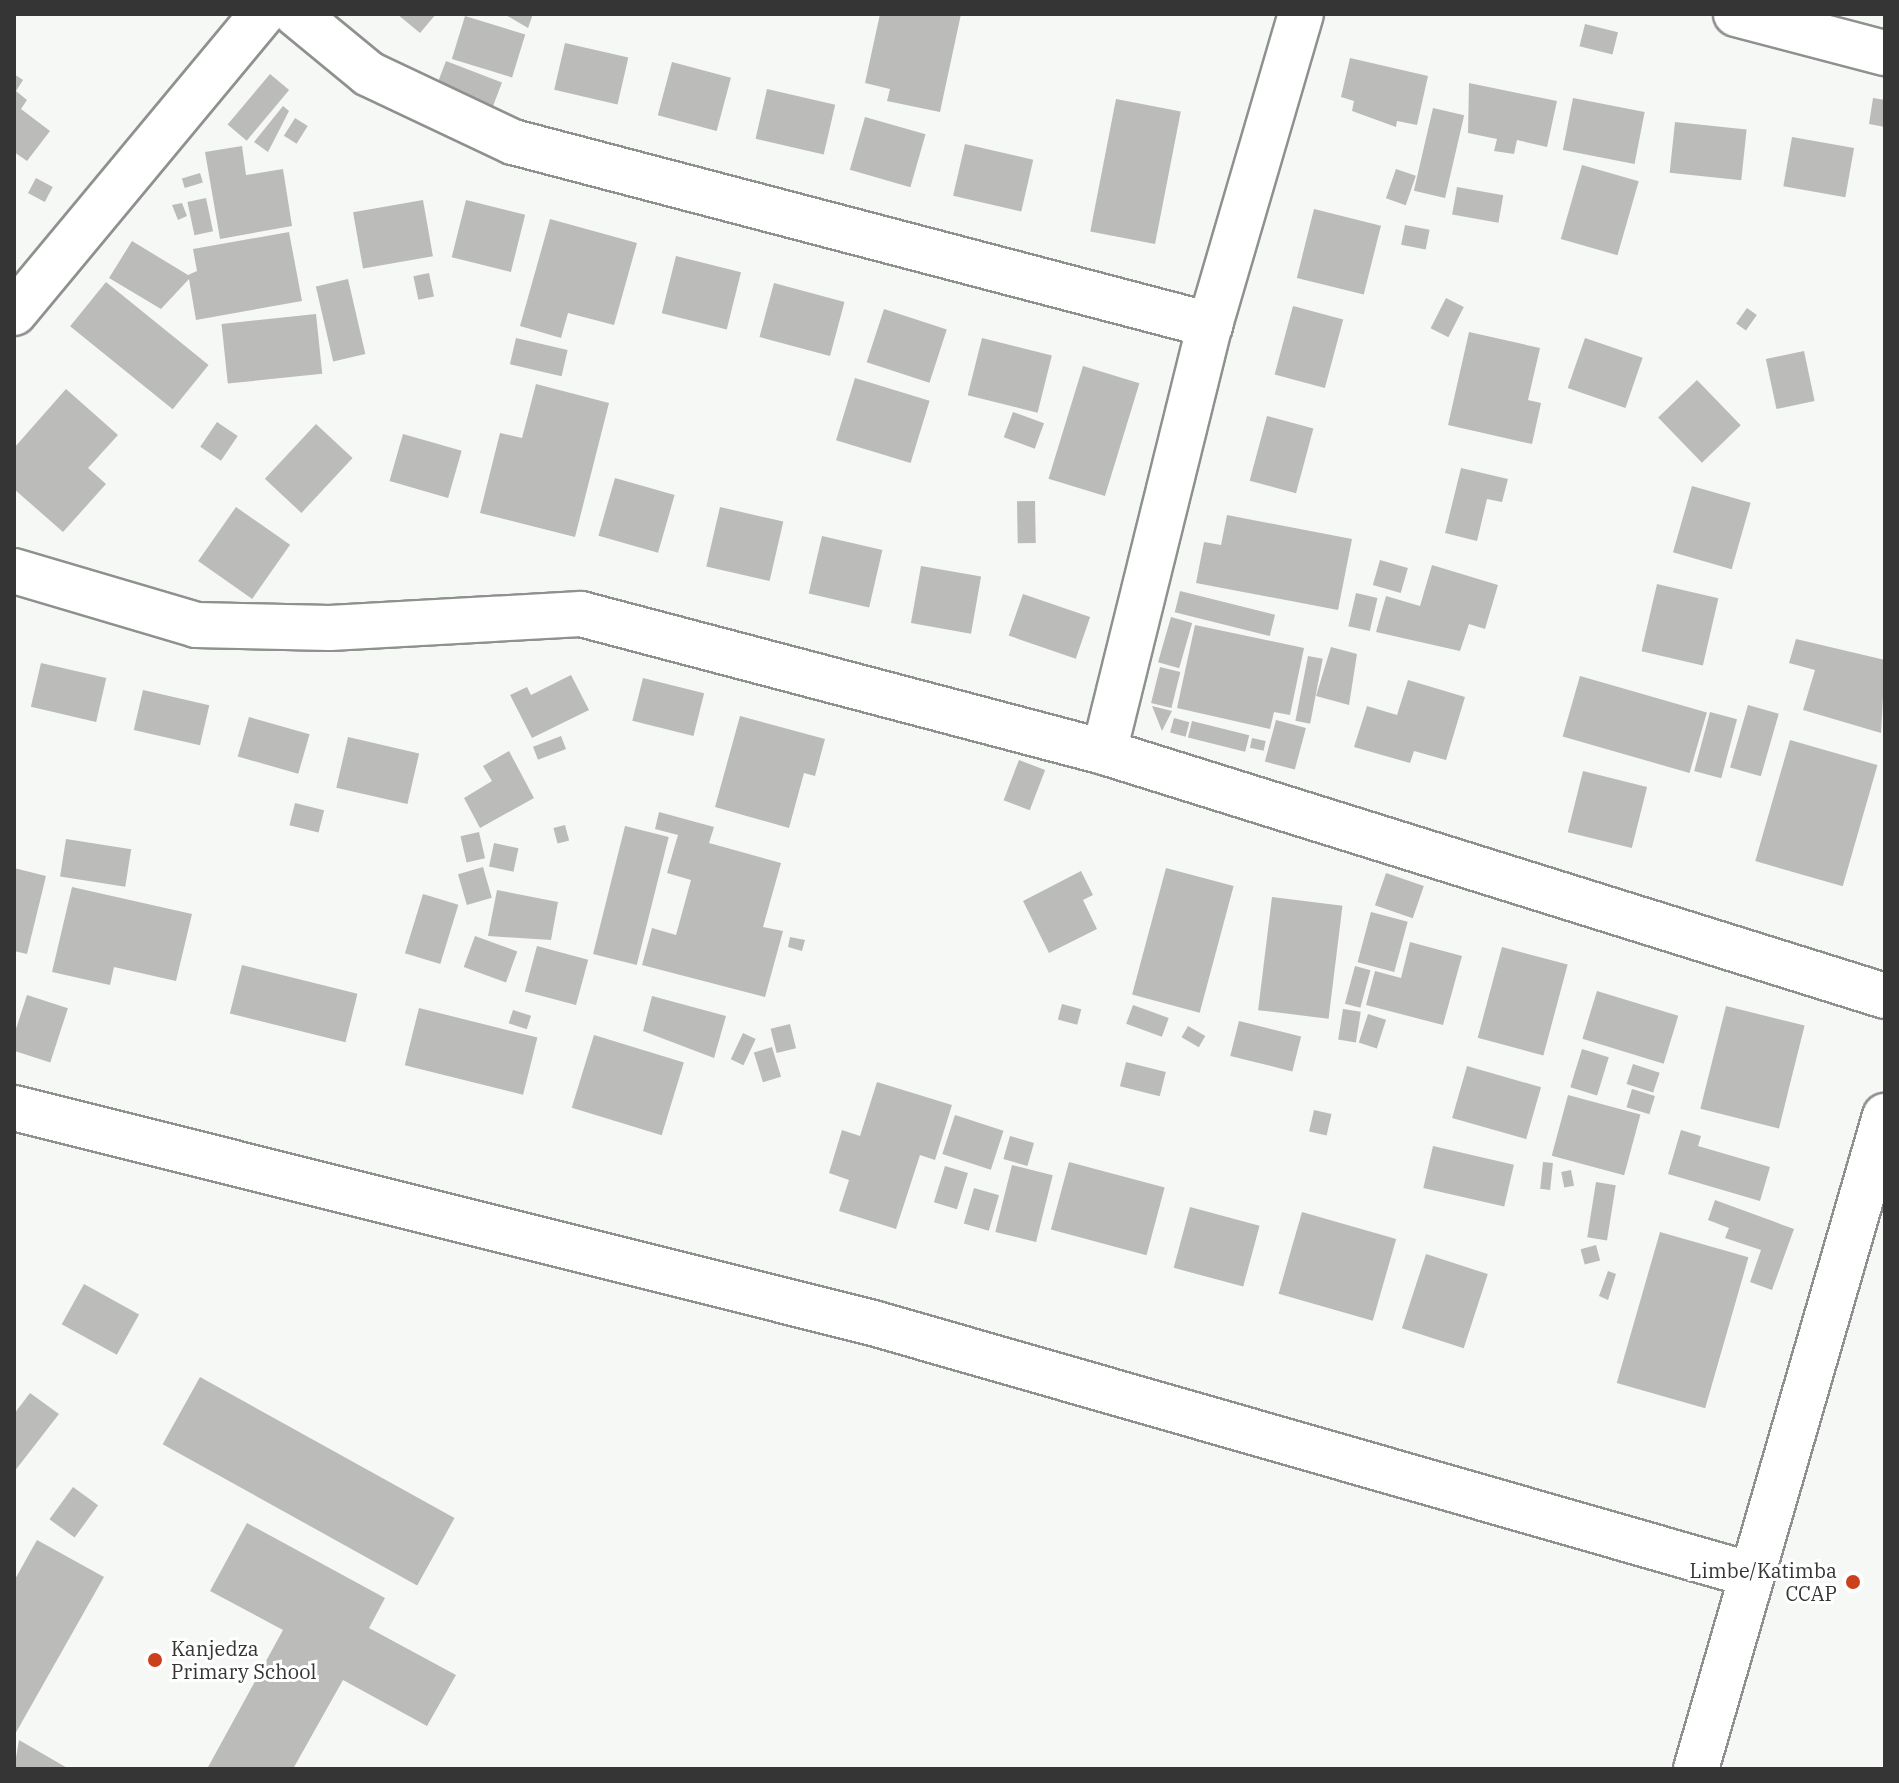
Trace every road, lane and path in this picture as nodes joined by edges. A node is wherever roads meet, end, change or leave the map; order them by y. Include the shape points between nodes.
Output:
1 (262, 14) edge
2 (296, 14) edge
3 (1301, 14) edge
4 (1736, 14) edge
5 (1885, 53) edge
6 (14, 313) edge
7 (1210, 325) junction
8 (14, 571) edge
9 (1104, 752) junction
10 (1885, 996) edge
11 (14, 1108) edge
12 (1885, 1116) edge
13 (1752, 1575) junction
14 (1696, 1769) edge

1 - 6 street
2 - 7 street via 369,74 513,142
3 - 7 street
4 - 5 street
7 - 9 street
8 - 9 street via 196,625 330,628 581,614
9 - 10 street
11 - 13 street via 873,1323
12 - 13 street
13 - 14 street

